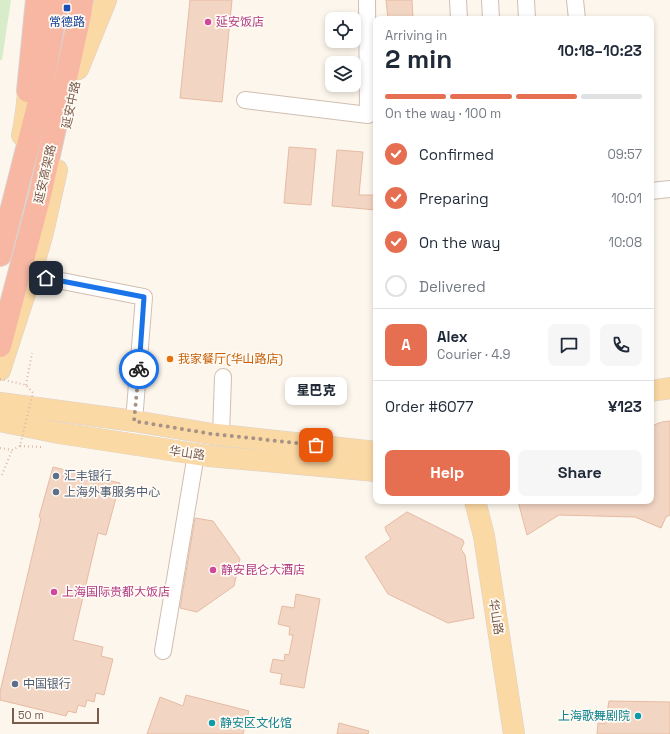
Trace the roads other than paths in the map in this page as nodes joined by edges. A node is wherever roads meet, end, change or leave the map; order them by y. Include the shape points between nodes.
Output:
1 (32, 0) edge
2 (37, 0) edge
3 (45, 0) edge
4 (58, 0) edge
5 (82, 0) edge
6 (87, 0) edge
7 (98, 0) edge
8 (106, 0) edge
9 (367, 0) edge
10 (458, 0) edge
11 (490, 0) edge
12 (526, 0) edge
13 (575, 0) edge
14 (459, 16) edge
15 (491, 16) edge
16 (527, 16) edge
17 (577, 16) edge
18 (78, 69) junction
19 (28, 91) junction
20 (245, 100) dead end
21 (670, 189) edge
22 (654, 191) edge
23 (0, 223) edge
24 (0, 255) edge
25 (31, 275) junction
26 (0, 346) edge
27 (0, 370) edge
28 (223, 377) dead end
29 (0, 403) edge
30 (0, 421) edge
31 (134, 421) junction
32 (221, 435) junction
33 (196, 454) junction
34 (373, 467) edge
35 (373, 467) edge
36 (476, 504) edge
37 (163, 651) dead end
38 (514, 734) edge

1 - 19 main road via 24,44
2 - 19 highway
3 - 19 main road
4 - 24 highway, 延安高架路 via 39,102
5 - 26 highway, 延安高架路 via 40,195
6 - 18 main road, 延安中路
7 - 18 highway
8 - 18 main road
9 - 20 street via 368,115
10 - 14 street
11 - 15 street
12 - 16 street
13 - 17 street
18 - 25 main road, 延安中路 via 43,232
19 - 23 main road via 25,126
21 - 22 street
25 - 27 main road, 延安中路
25 - 31 street via 144,297
28 - 32 street
29 - 31 main road, 华山路
30 - 33 main road, 华山路 via 59,433
31 - 32 main road, 华山路
32 - 34 main road, 华山路
33 - 35 main road, 华山路
33 - 37 street
36 - 38 main road, 华山路 via 484,536

